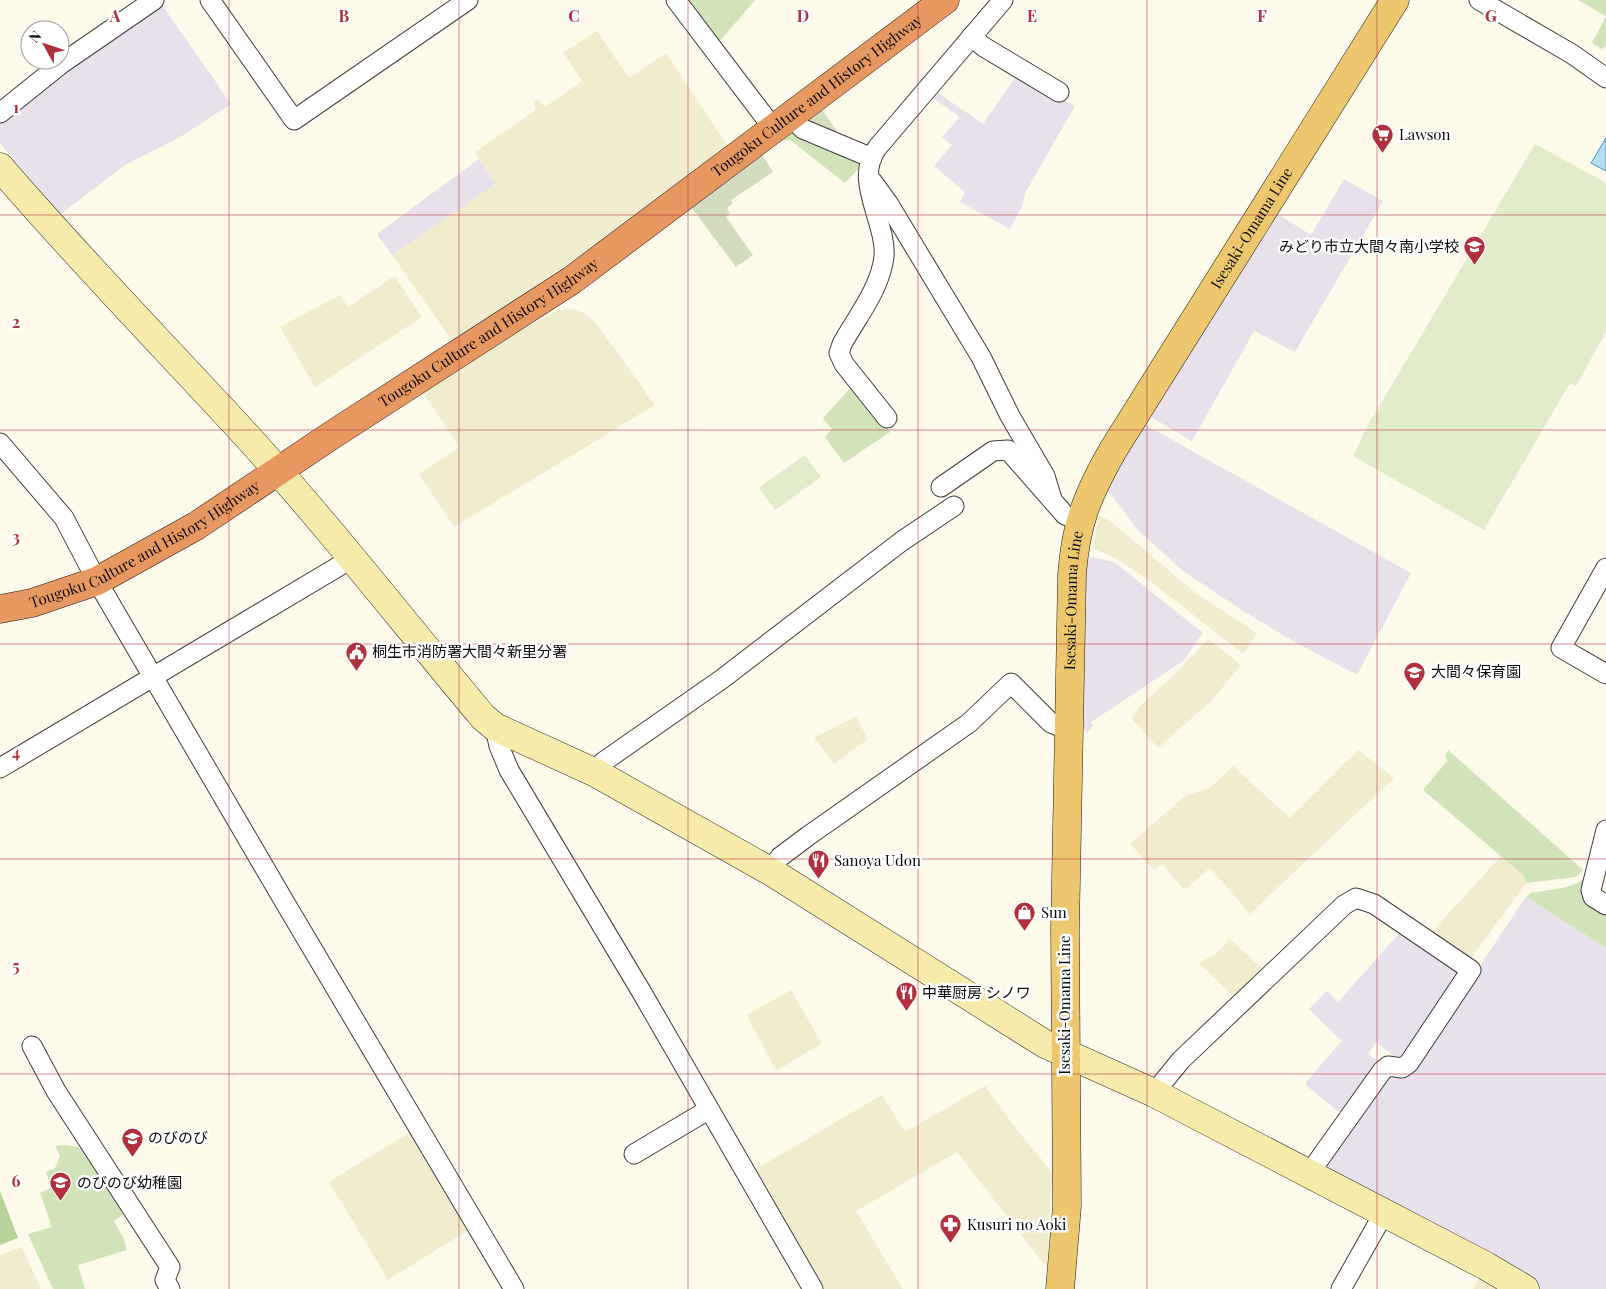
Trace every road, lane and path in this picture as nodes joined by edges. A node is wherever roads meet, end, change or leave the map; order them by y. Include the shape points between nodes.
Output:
1 (154, 0) edge
2 (210, 0) edge
3 (468, 0) edge
4 (676, 0) edge
5 (945, 0) edge
6 (1003, 0) edge
7 (1395, 0) edge
8 (1479, 0) edge
9 (971, 37) junction
10 (1606, 78) edge
11 (1058, 92) dead end
12 (0, 113) edge
13 (781, 122) junction
14 (872, 158) junction
15 (0, 167) edge
16 (869, 179) junction
17 (887, 418) dead end
18 (0, 443) edge
19 (277, 471) junction
20 (941, 487) dead end
21 (1052, 499) junction
22 (954, 506) dead end
23 (1079, 520) junction
24 (352, 559) junction
25 (1606, 568) edge
26 (98, 581) junction
27 (0, 609) edge
28 (1606, 674) edge
29 (155, 676) junction
30 (495, 726) junction
31 (1068, 730) junction
32 (0, 768) edge
33 (596, 773) junction
34 (1606, 830) edge
35 (770, 871) junction
36 (1606, 905) edge
37 (32, 1046) dead end
38 (1064, 1053) junction
39 (1154, 1093) junction
40 (708, 1110) junction
41 (634, 1154) dead end
42 (1308, 1175) junction
43 (1384, 1213) junction
44 (170, 1289) edge
45 (514, 1289) edge
46 (813, 1289) edge
47 (1060, 1289) edge
48 (1341, 1289) edge
49 (1525, 1289) edge

1 - 12 street via 61,64
2 - 3 street via 294,120
4 - 13 street
5 - 13 highway, Tougoku Culture and History Highway
6 - 9 street
7 - 23 main road, Isesaki-Omama Line via 1114,450 1090,491
8 - 10 street via 1579,58
9 - 11 street
9 - 14 street
13 - 14 street via 803,128
13 - 19 highway, Tougoku Culture and History Highway via 685,198 572,280
14 - 16 street
15 - 19 street
16 - 17 street via 883,236 882,266 839,354
16 - 21 street via 888,203 981,357 1045,476
18 - 26 street via 64,518
19 - 24 street
19 - 26 highway, Tougoku Culture and History Highway via 196,526
20 - 21 street via 992,451 1002,449 1012,452
21 - 23 street via 1065,515
22 - 33 street via 902,541 722,679 603,762
23 - 31 main road, Isesaki-Omama Line via 1072,574
24 - 29 street
24 - 30 street via 483,717
25 - 28 street via 1561,648
26 - 27 highway, Tougoku Culture and History Highway via 32,603
26 - 29 street
29 - 32 street
29 - 45 street
30 - 33 street
30 - 40 street via 510,770
31 - 35 street via 1051,723 1011,683 969,723 808,836 780,857
31 - 38 main road, Isesaki-Omama Line
33 - 35 street
34 - 36 street via 1591,890 1594,897
35 - 38 street via 990,1011
37 - 44 street via 61,1099 170,1267 165,1280
38 - 39 street
38 - 47 main road, Isesaki-Omama Line via 1067,1206
39 - 42 street
39 - 42 street via 1181,1060 1344,905 1356,898 1374,904 1471,970 1409,1064 1402,1068 1388,1066 1382,1071
40 - 41 street
40 - 46 street
42 - 43 street
43 - 48 street
43 - 49 street

